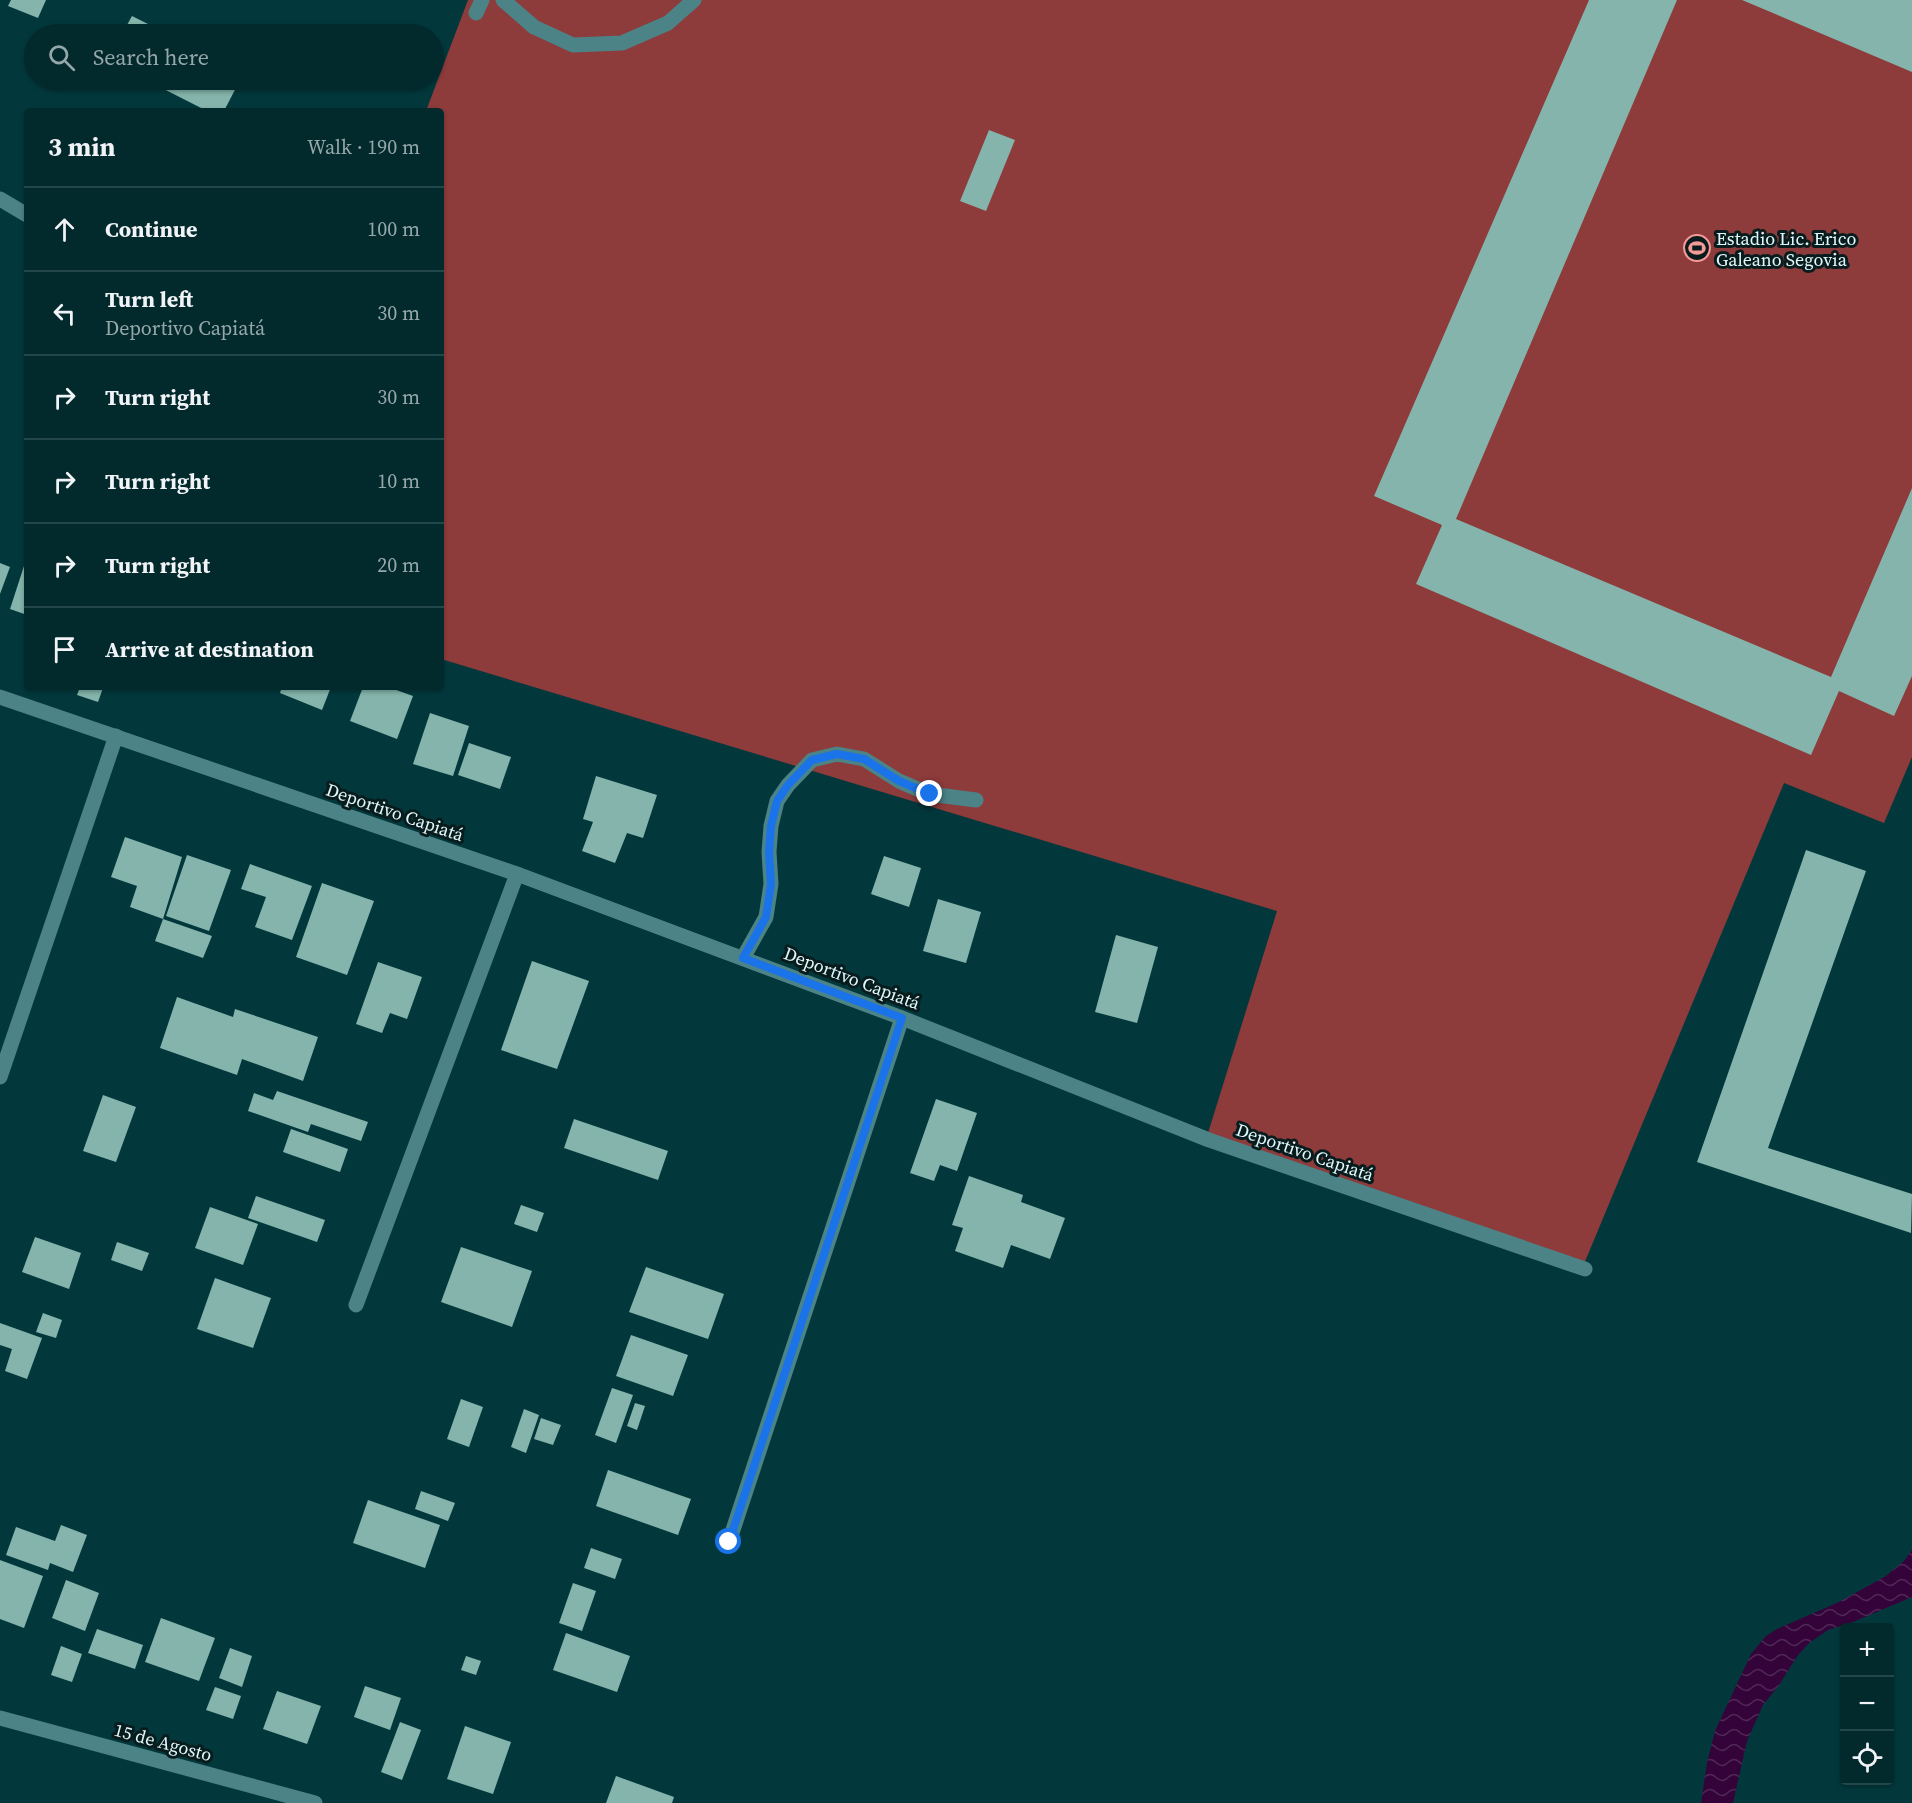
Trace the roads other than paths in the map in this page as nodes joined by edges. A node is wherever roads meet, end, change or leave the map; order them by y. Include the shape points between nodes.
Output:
1 (503, 0) edge
2 (694, 0) edge
3 (0, 199) edge
4 (24, 212) edge
5 (0, 696) edge
6 (116, 736) junction
7 (976, 800) dead end
8 (517, 874) junction
9 (743, 958) junction
10 (902, 1018) junction
11 (0, 1077) edge
12 (1585, 1269) dead end
13 (356, 1305) dead end
14 (729, 1542) dead end
15 (0, 1718) edge
16 (315, 1803) edge

1 - 2 street via 534,27 573,45 622,43 668,22
3 - 4 street
5 - 6 street, Deportivo Capiatá
6 - 8 street, Deportivo Capiatá
6 - 11 street
7 - 9 street via 930,794 899,781 864,759 837,754 812,760 777,801 771,826 771,884 766,917
8 - 9 street, Deportivo Capiatá
8 - 13 street
9 - 10 street, Deportivo Capiatá
10 - 12 street, Deportivo Capiatá via 1209,1140
10 - 14 street
15 - 16 street, 15 de Agosto

